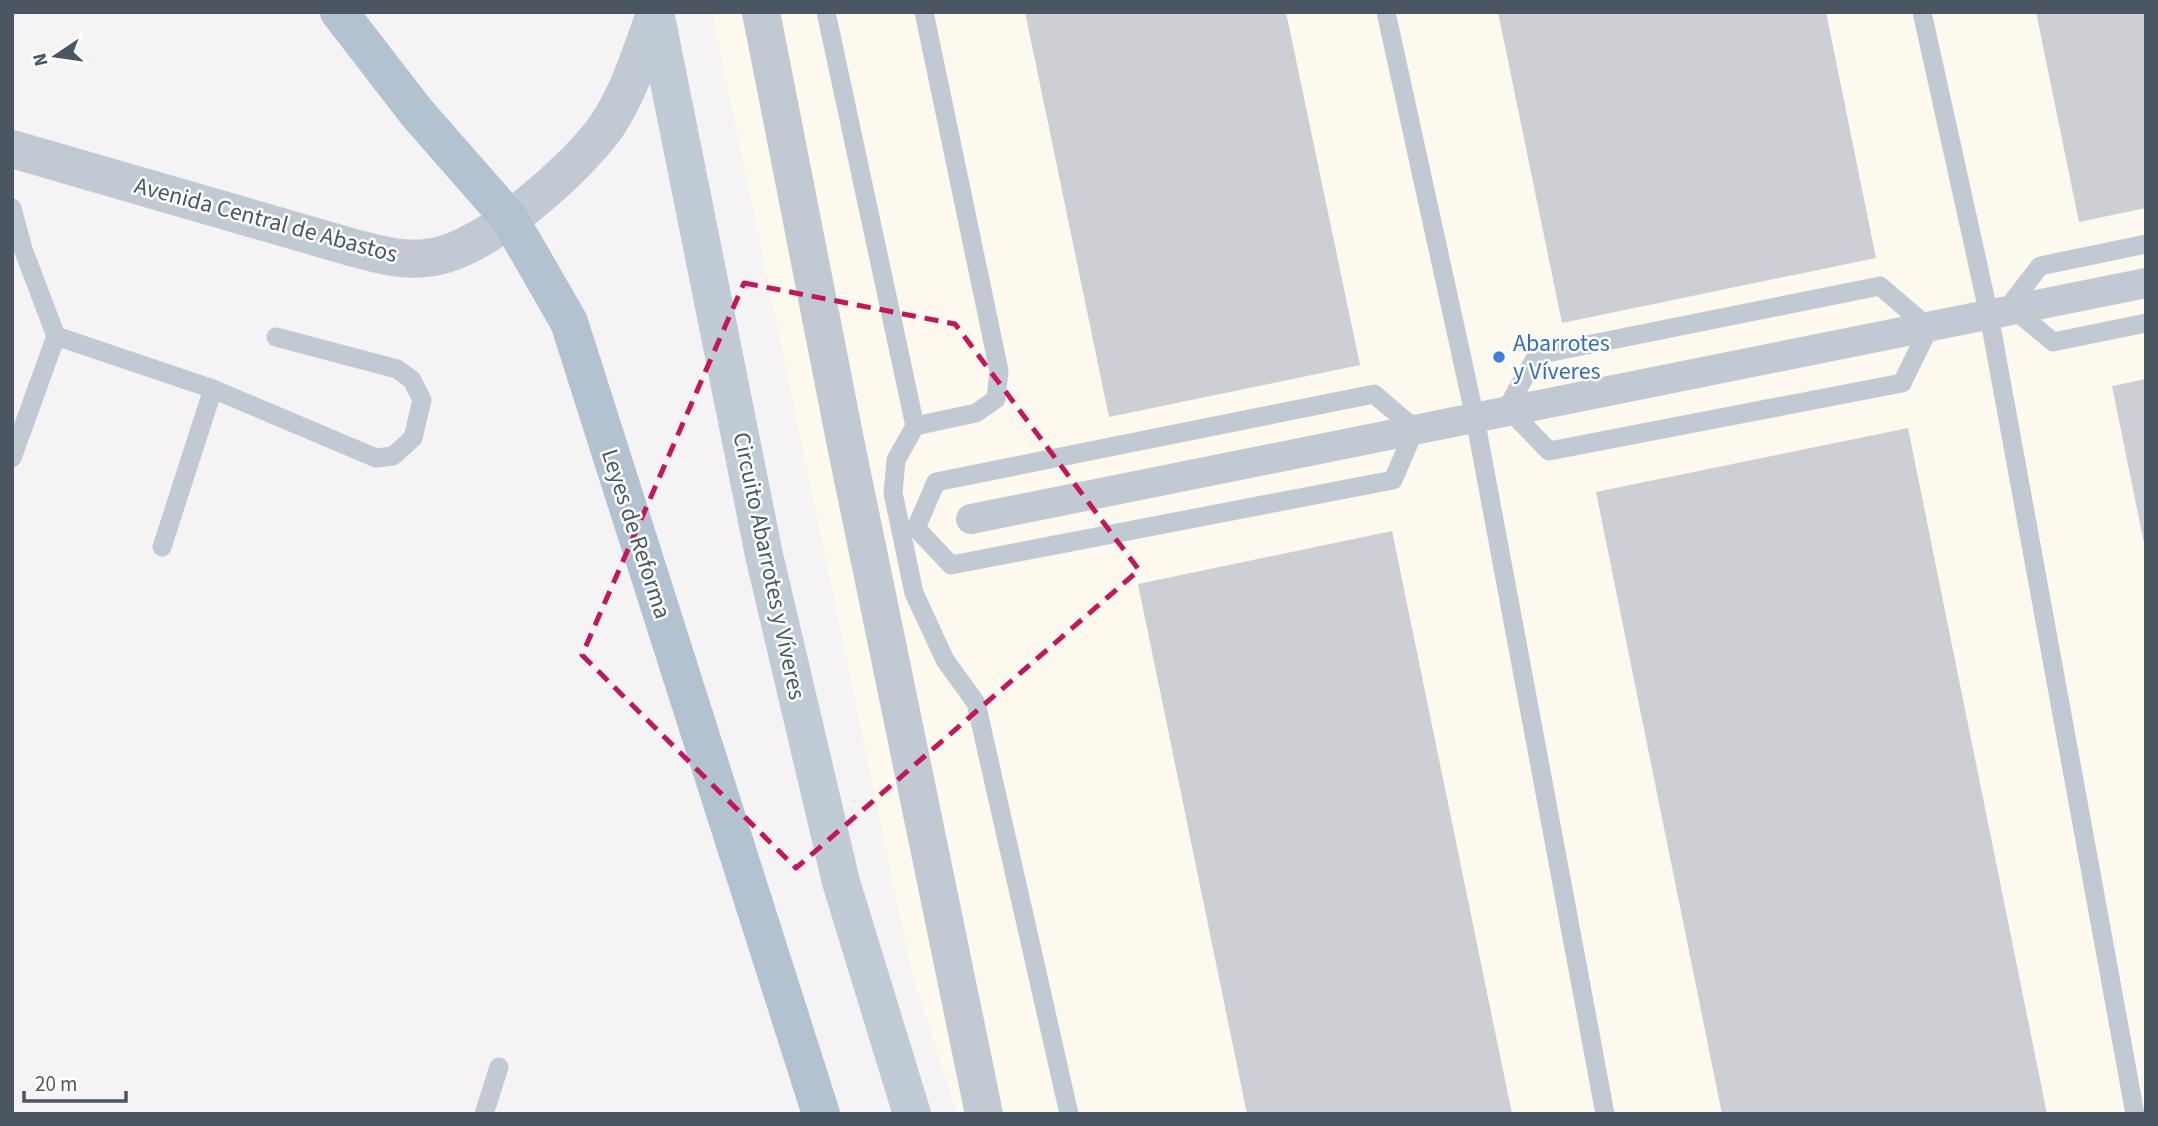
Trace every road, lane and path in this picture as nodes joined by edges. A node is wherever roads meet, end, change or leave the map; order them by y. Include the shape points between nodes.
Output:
1 (339, 12) edge
2 (761, 12) edge
3 (826, 12) edge
4 (925, 12) edge
5 (1386, 12) edge
6 (1922, 12) edge
7 (655, 13) edge
8 (12, 149) edge
9 (12, 208) edge
10 (509, 218) junction
11 (2146, 244) edge
12 (18, 248) edge
13 (2146, 284) edge
14 (1999, 310) junction
15 (2146, 323) edge
16 (1929, 328) junction
17 (56, 336) junction
18 (276, 337) dead end
19 (213, 389) junction
20 (1507, 408) junction
21 (1475, 418) junction
22 (915, 426) junction
23 (1415, 429) junction
24 (12, 458) edge
25 (971, 519) dead end
26 (162, 547) dead end
27 (499, 1067) dead end
28 (484, 1114) edge
29 (821, 1114) edge
30 (912, 1114) edge
31 (984, 1114) edge
32 (1069, 1114) edge
33 (1605, 1114) edge
34 (2135, 1114) edge

1 - 10 main road, Leyes de Reforma via 417,113
2 - 31 street
3 - 22 lane
4 - 22 lane via 999,371 996,398 976,414
5 - 21 lane
6 - 14 lane
7 - 10 street, Avenida Central de Abastos via 631,82 606,127 573,166
7 - 30 main road, Circuito Abarrotes y Víveres via 767,568 841,881
8 - 10 street, Avenida Central de Abastos via 401,260 434,257 467,246
9 - 12 lane
10 - 29 main road, Leyes de Reforma via 569,322
11 - 14 lane via 2040,266
12 - 17 lane
13 - 14 street
14 - 15 lane via 2053,342
14 - 16 lane
14 - 21 street
14 - 34 lane
16 - 20 lane via 1880,286 1537,355
16 - 20 lane via 1902,383 1563,448 1549,450
17 - 19 lane
17 - 24 lane
18 - 19 lane via 397,369 412,380 422,400 413,438 393,456 376,458
19 - 26 lane
20 - 23 lane
21 - 25 street
21 - 33 lane
22 - 32 lane via 896,460 893,493 914,593 945,660 976,703
23 - 23 lane via 1374,394 936,482 916,528 951,565 1393,480
27 - 28 lane

